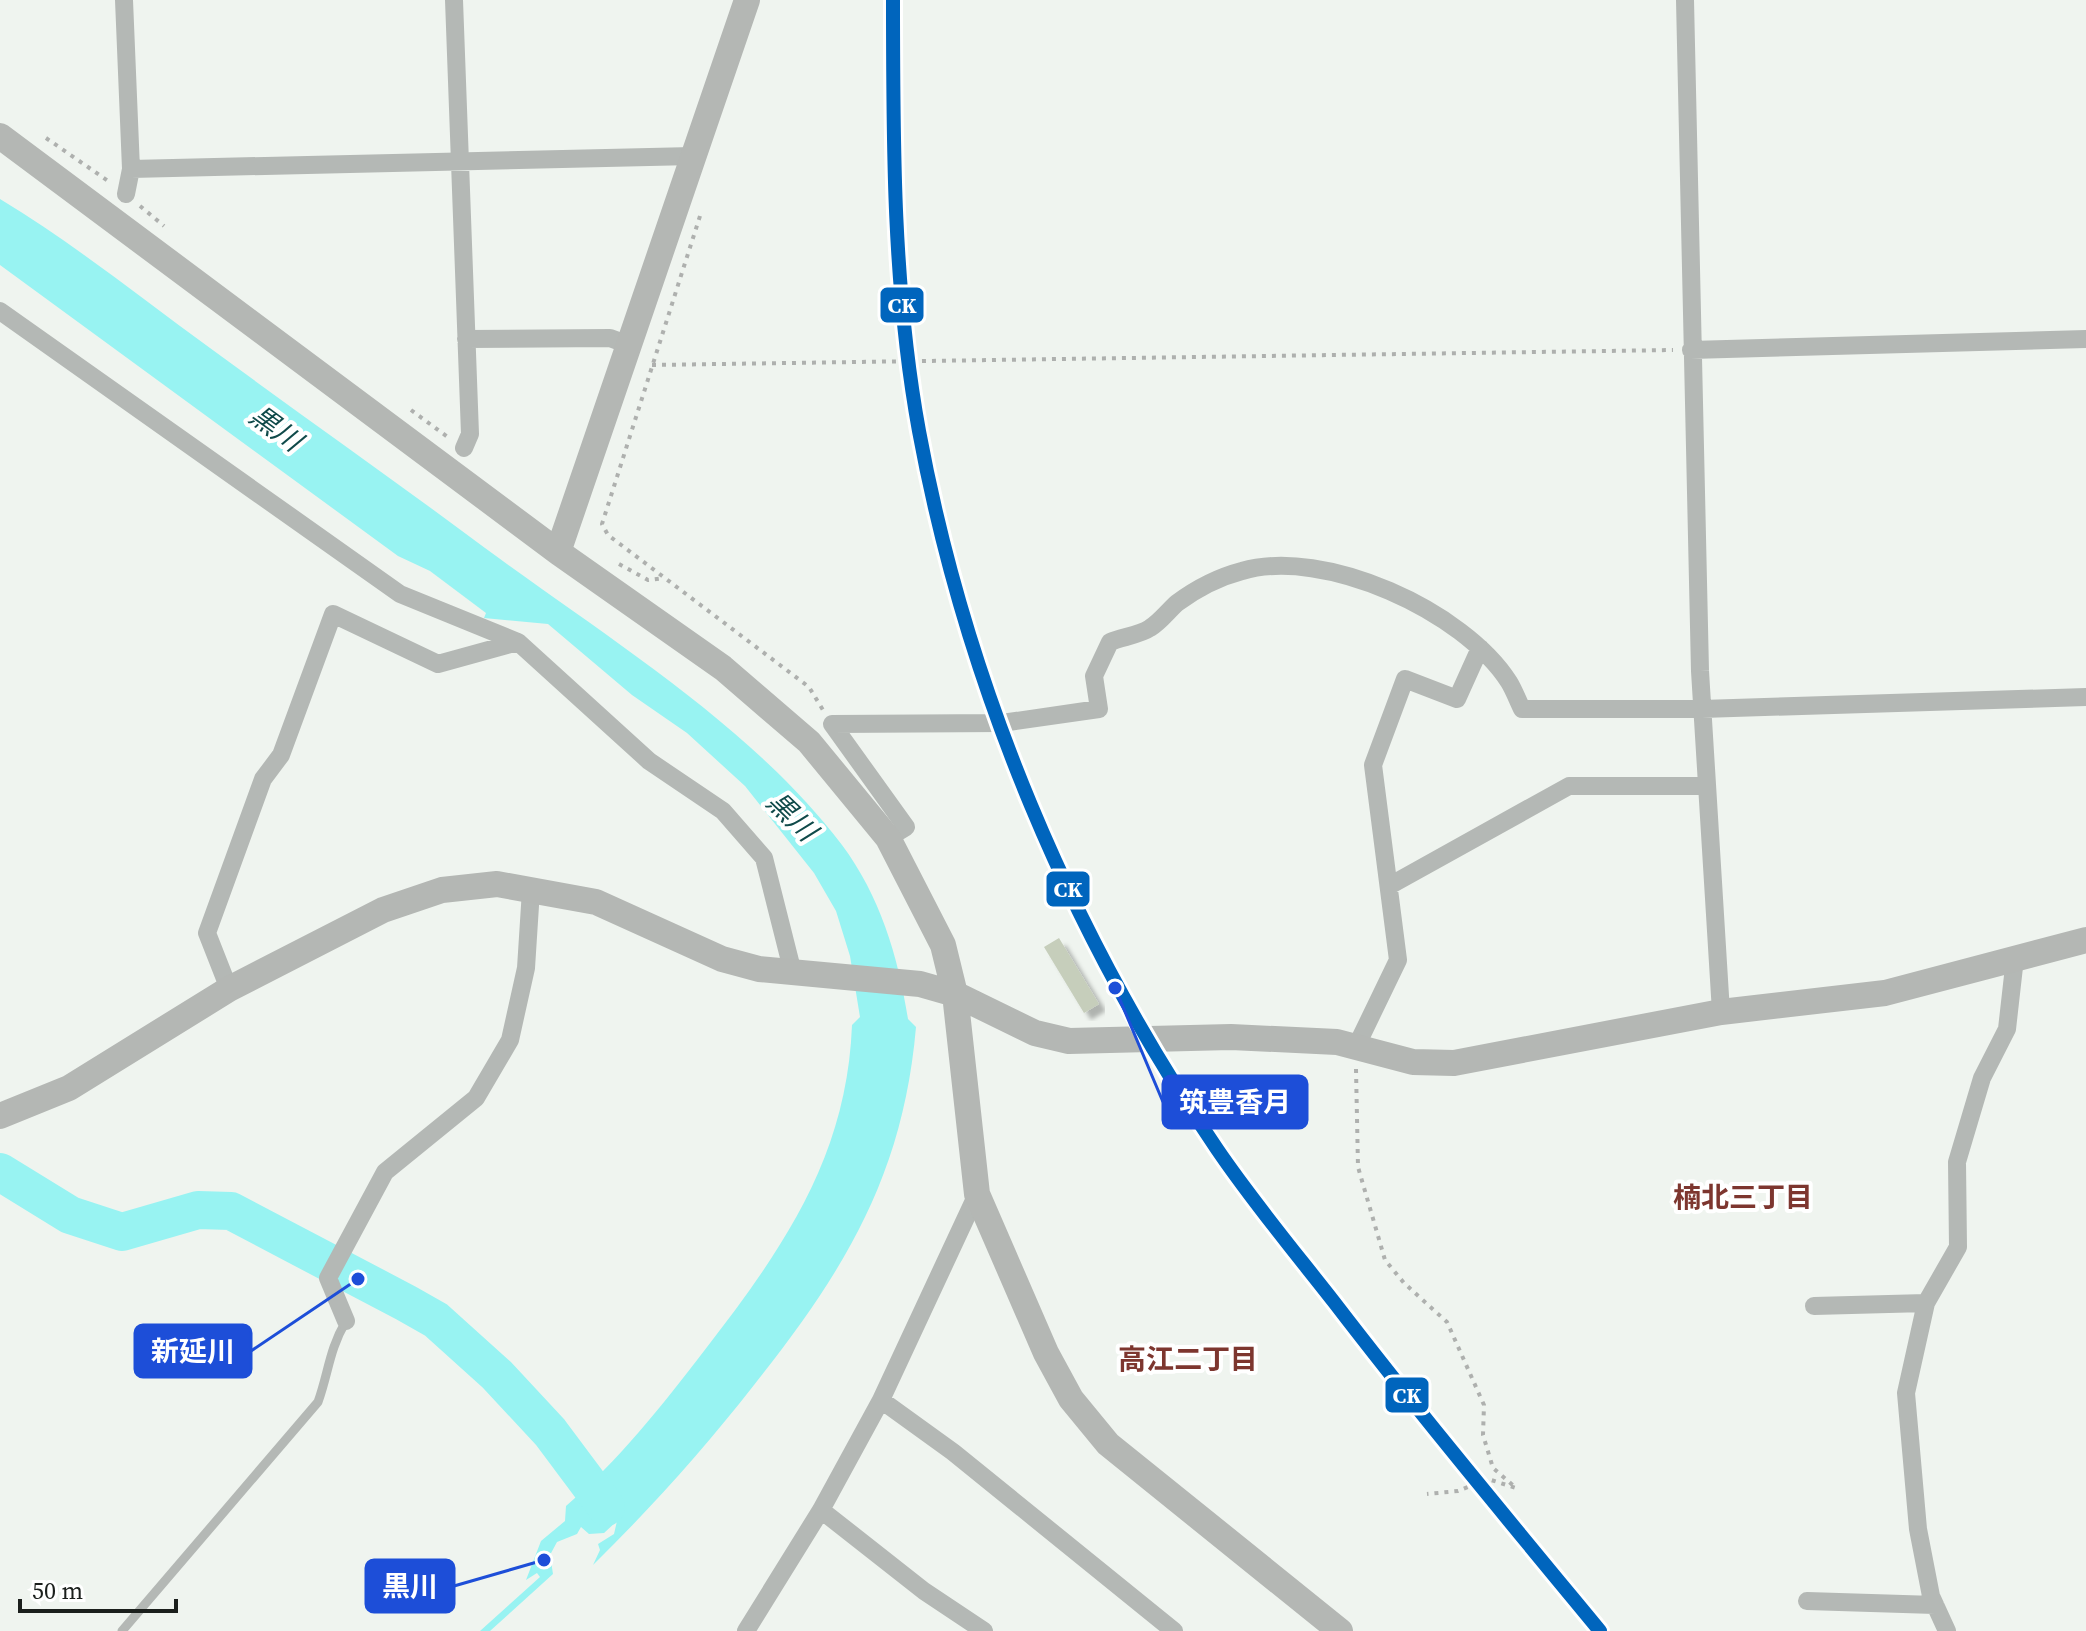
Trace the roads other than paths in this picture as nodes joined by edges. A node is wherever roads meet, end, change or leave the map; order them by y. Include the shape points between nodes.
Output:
1 (124, 0) edge
2 (454, 0) edge
3 (747, 0) edge
4 (1685, 0) edge
5 (0, 136) edge
6 (693, 156) junction
7 (459, 161) junction
8 (131, 169) junction
9 (126, 194) dead end
10 (0, 311) edge
11 (466, 339) junction
12 (2086, 339) edge
13 (629, 345) junction
14 (1691, 350) junction
15 (464, 448) dead end
16 (558, 552) junction
17 (518, 642) junction
18 (1480, 648) junction
19 (2086, 697) edge
20 (1702, 709) junction
21 (1707, 786) junction
22 (888, 838) junction
23 (1389, 886) junction
24 (531, 890) junction
25 (2086, 940) edge
26 (2015, 958) junction
27 (806, 975) junction
28 (229, 989) junction
29 (955, 994) junction
30 (1721, 1012) junction
31 (1356, 1047) junction
32 (0, 1116) edge
33 (977, 1194) junction
34 (1926, 1303) junction
35 (1814, 1306) dead end
36 (346, 1321) joint
37 (881, 1400) junction
38 (821, 1510) junction
39 (1807, 1601) dead end
40 (1935, 1605) junction
41 (1331, 1628) edge
42 (122, 1631) edge
43 (746, 1631) edge
44 (984, 1631) edge
45 (1174, 1631) edge
46 (1947, 1631) edge

1 - 8 street
2 - 7 street
3 - 6 street
4 - 14 street
5 - 16 street
6 - 7 street
6 - 13 street
7 - 8 street
7 - 11 street
8 - 9 street
10 - 17 street via 400,594
11 - 13 street via 610,338
11 - 15 street via 470,434
12 - 14 street
13 - 16 street
14 - 20 street
16 - 22 street via 723,668 809,742
17 - 27 street via 649,761 723,811 764,858
17 - 28 street via 438,664 333,614 281,755 263,779 207,933
18 - 20 street via 1509,682 1522,709
18 - 22 street via 1415,602 1357,578 1305,566 1244,570 1203,586 1149,630 1110,642 1094,676 1099,709 1002,723 832,724 906,827
18 - 23 street via 1457,699 1405,679 1373,765
19 - 20 street
20 - 21 street
21 - 23 street via 1569,786
21 - 30 street
22 - 29 street via 943,945
23 - 31 street via 1398,960
24 - 27 street via 596,902 722,959
24 - 28 street via 497,884 442,890 383,910
24 - 36 street via 526,968 510,1040 476,1098 385,1172 328,1278
25 - 26 street
26 - 30 street via 1885,993
26 - 34 street via 2007,1029 1982,1078 1957,1162 1958,1247
27 - 29 street via 920,984
28 - 32 street via 69,1088
29 - 31 street via 1035,1033 1069,1041 1231,1037
29 - 33 street
30 - 31 street via 1454,1063 1413,1062
33 - 37 street
33 - 41 street via 1071,1399 1108,1444
34 - 35 street
34 - 40 street via 1906,1393 1918,1529
36 - 42 lane via 330,1349 318,1402
37 - 38 street
37 - 45 street
38 - 43 street
38 - 44 street
39 - 40 street
40 - 46 street

